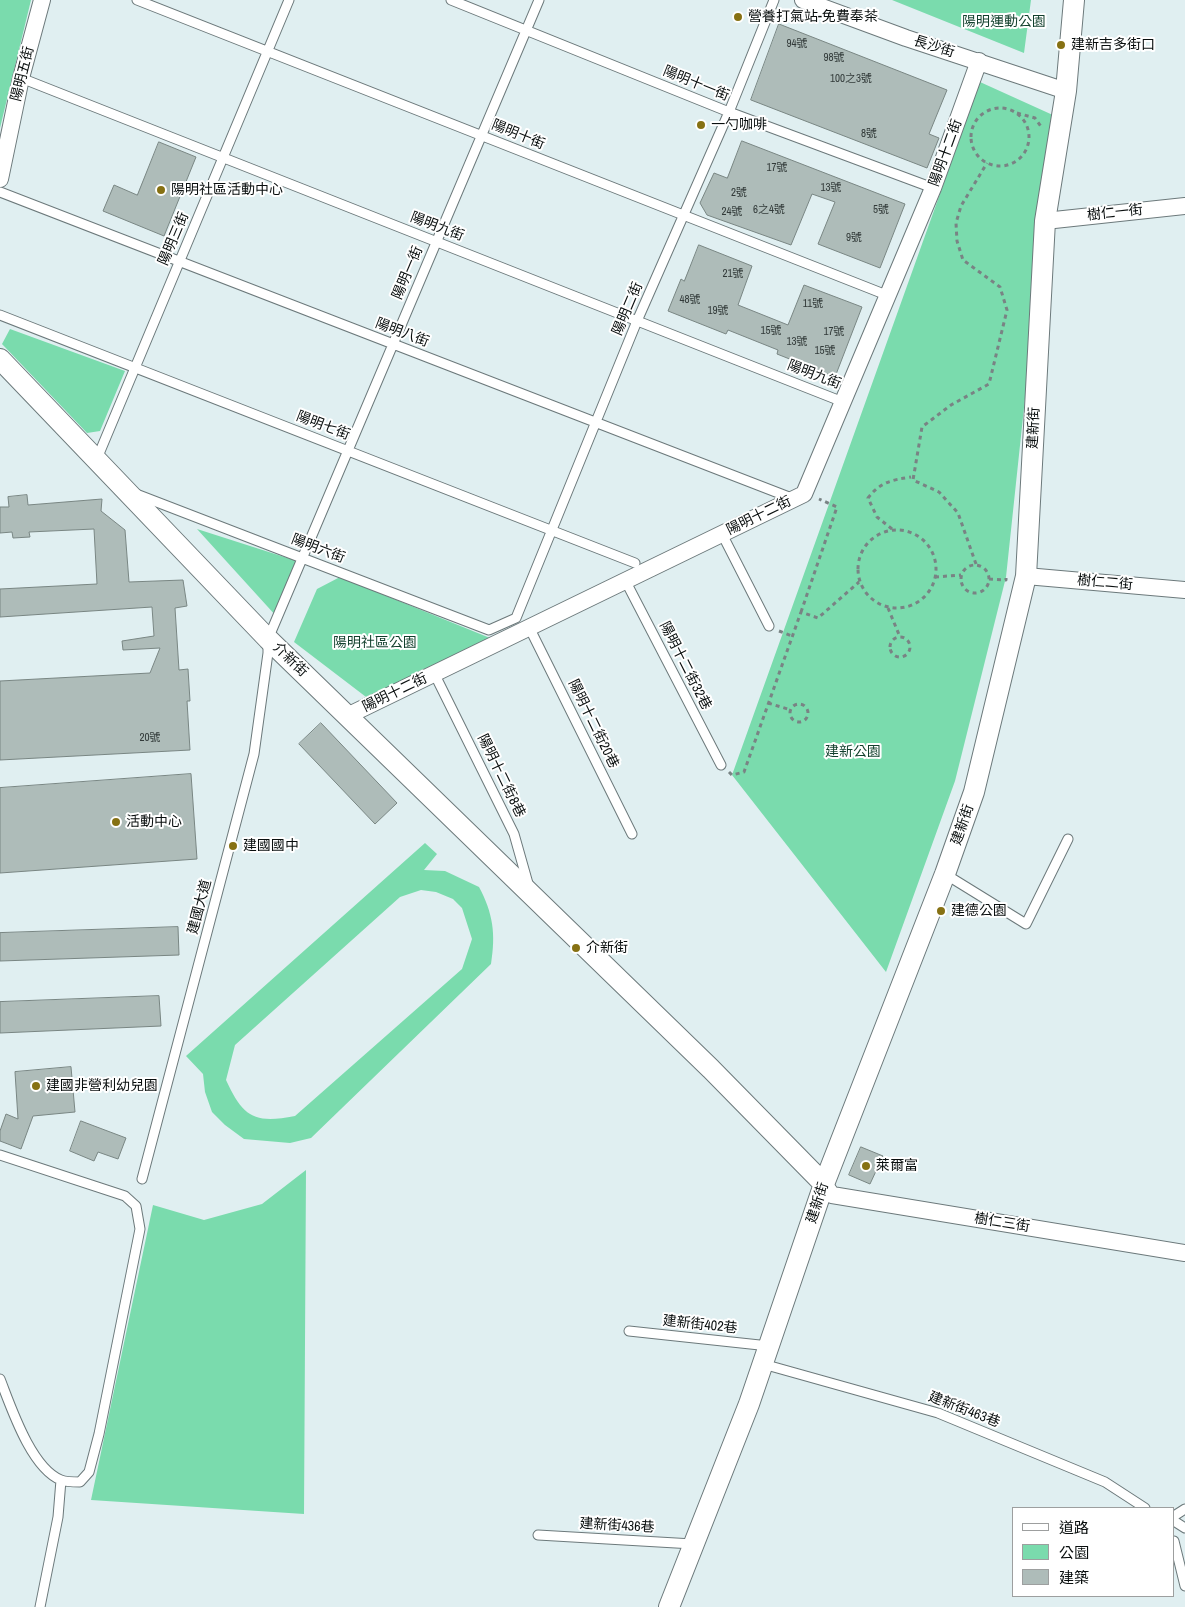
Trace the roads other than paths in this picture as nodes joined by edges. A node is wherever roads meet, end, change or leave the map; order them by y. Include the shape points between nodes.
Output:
1 (42, 0) edge
2 (137, 0) edge
3 (289, 0) edge
4 (451, 0) edge
5 (539, 0) edge
6 (774, 0) edge
7 (803, 0) edge
8 (1074, 0) edge
9 (527, 30) junction
10 (268, 52) junction
11 (979, 60) junction
12 (21, 78) junction
13 (1066, 91) junction
14 (729, 112) junction
15 (482, 136) junction
16 (223, 158) junction
17 (0, 179) edge
18 (933, 188) junction
19 (0, 192) edge
20 (1185, 206) edge
21 (684, 216) junction
22 (1045, 221) junction
23 (436, 242) junction
24 (179, 262) junction
25 (889, 296) junction
26 (0, 315) edge
27 (637, 320) junction
28 (393, 344) junction
29 (0, 359) edge
30 (135, 368) junction
31 (843, 402) junction
32 (596, 422) junction
33 (348, 450) junction
34 (96, 461) junction
35 (122, 488) junction
36 (799, 496) junction
37 (552, 530) junction
38 (722, 534) junction
39 (302, 558) junction
40 (636, 563) dead end
41 (1026, 576) junction
42 (625, 580) junction
43 (1185, 590) edge
44 (503, 624) joint
45 (769, 626) dead end
46 (529, 627) junction
47 (268, 639) junction
48 (434, 673) junction
49 (347, 716) junction
50 (721, 765) dead end
51 (632, 834) dead end
52 (1068, 840) dead end
53 (945, 874) junction
54 (532, 896) junction
55 (0, 1155) edge
56 (142, 1179) dead end
57 (824, 1184) junction
58 (1185, 1253) edge
59 (629, 1331) dead end
60 (766, 1355) junction
61 (0, 1379) edge
62 (61, 1480) junction
63 (1144, 1507) edge
64 (538, 1535) dead end
65 (694, 1544) junction
66 (1175, 1548) edge
67 (1185, 1586) edge
68 (40, 1607) edge
69 (669, 1607) edge

1 - 12 street, 陽明五街
2 - 10 lane, 陽明十街
3 - 10 lane, 陽明三街
4 - 9 lane, 陽明十一街
5 - 9 lane, 陽明一街
6 - 14 lane, 陽明二街
7 - 11 street, 長沙街 via 906,38
8 - 13 street, 建新街
9 - 14 lane, 陽明十一街
9 - 15 lane, 陽明一街
10 - 15 lane, 陽明十街
10 - 16 lane, 陽明三街
11 - 13 street, 長沙街
11 - 18 street, 陽明十二街
12 - 16 lane, 陽明九街
12 - 17 street, 陽明五街
13 - 22 street, 建新街
14 - 18 lane, 陽明十一街
14 - 21 lane, 陽明二街
15 - 21 lane, 陽明十街
15 - 23 lane, 陽明一街
16 - 23 lane, 陽明九街
16 - 24 lane, 陽明三街
18 - 25 street, 陽明十二街
19 - 24 lane, 陽明八街
20 - 22 street, 樹仁一街
21 - 25 lane, 陽明十街
21 - 27 lane, 陽明二街
22 - 41 street, 建新街
23 - 27 lane, 陽明九街
23 - 28 lane, 陽明一街
24 - 28 lane, 陽明八街
24 - 30 lane, 陽明三街
25 - 31 street, 陽明十二街
26 - 30 lane, 陽明七街
27 - 31 lane, 陽明九街
27 - 32 lane, 陽明二街
28 - 32 lane, 陽明八街
28 - 33 lane, 陽明一街
29 - 34 street, 介新街
30 - 33 lane, 陽明七街
30 - 34 lane, 陽明三街
31 - 36 street, 陽明十二街
32 - 36 lane, 陽明八街
32 - 37 lane, 陽明二街
33 - 37 lane, 陽明七街
33 - 39 lane, 陽明一街
34 - 35 street, 介新街
35 - 39 lane, 陽明六街
35 - 47 street, 介新街
36 - 38 street, 陽明十二街
37 - 40 lane, 陽明七街
37 - 44 lane, 陽明二街 via 516,618
38 - 42 street, 陽明十二街
38 - 45 lane
39 - 44 lane, 陽明六街 via 489,630
39 - 47 lane, 陽明一街
41 - 43 street, 樹仁二街
41 - 53 street, 建新街 via 974,792
42 - 46 street, 陽明十二街
42 - 50 lane, 陽明十二街32巷
46 - 48 street, 陽明十二街
46 - 51 lane, 陽明十二街20巷
47 - 49 street, 介新街
47 - 56 lane, 建國大道 via 254,754
48 - 49 street, 陽明十二街
48 - 54 lane, 陽明十二街8巷 via 514,834
49 - 54 street, 介新街
52 - 53 lane via 1026,924
53 - 57 street, 建新街
54 - 57 street, 介新街 via 711,1069
55 - 62 lane via 125,1196 136,1206 140,1229 89,1472 80,1482
57 - 58 street, 樹仁三街 via 832,1195
57 - 60 street, 建新街
59 - 60 lane, 建新街402巷
60 - 63 lane, 建新街463巷 via 938,1413 1106,1482
60 - 65 street, 建新街
61 - 62 lane via 20,1432 46,1469
62 - 68 lane via 58,1517
64 - 65 lane, 建新街436巷
65 - 69 street, 建新街
66 - 67 lane

